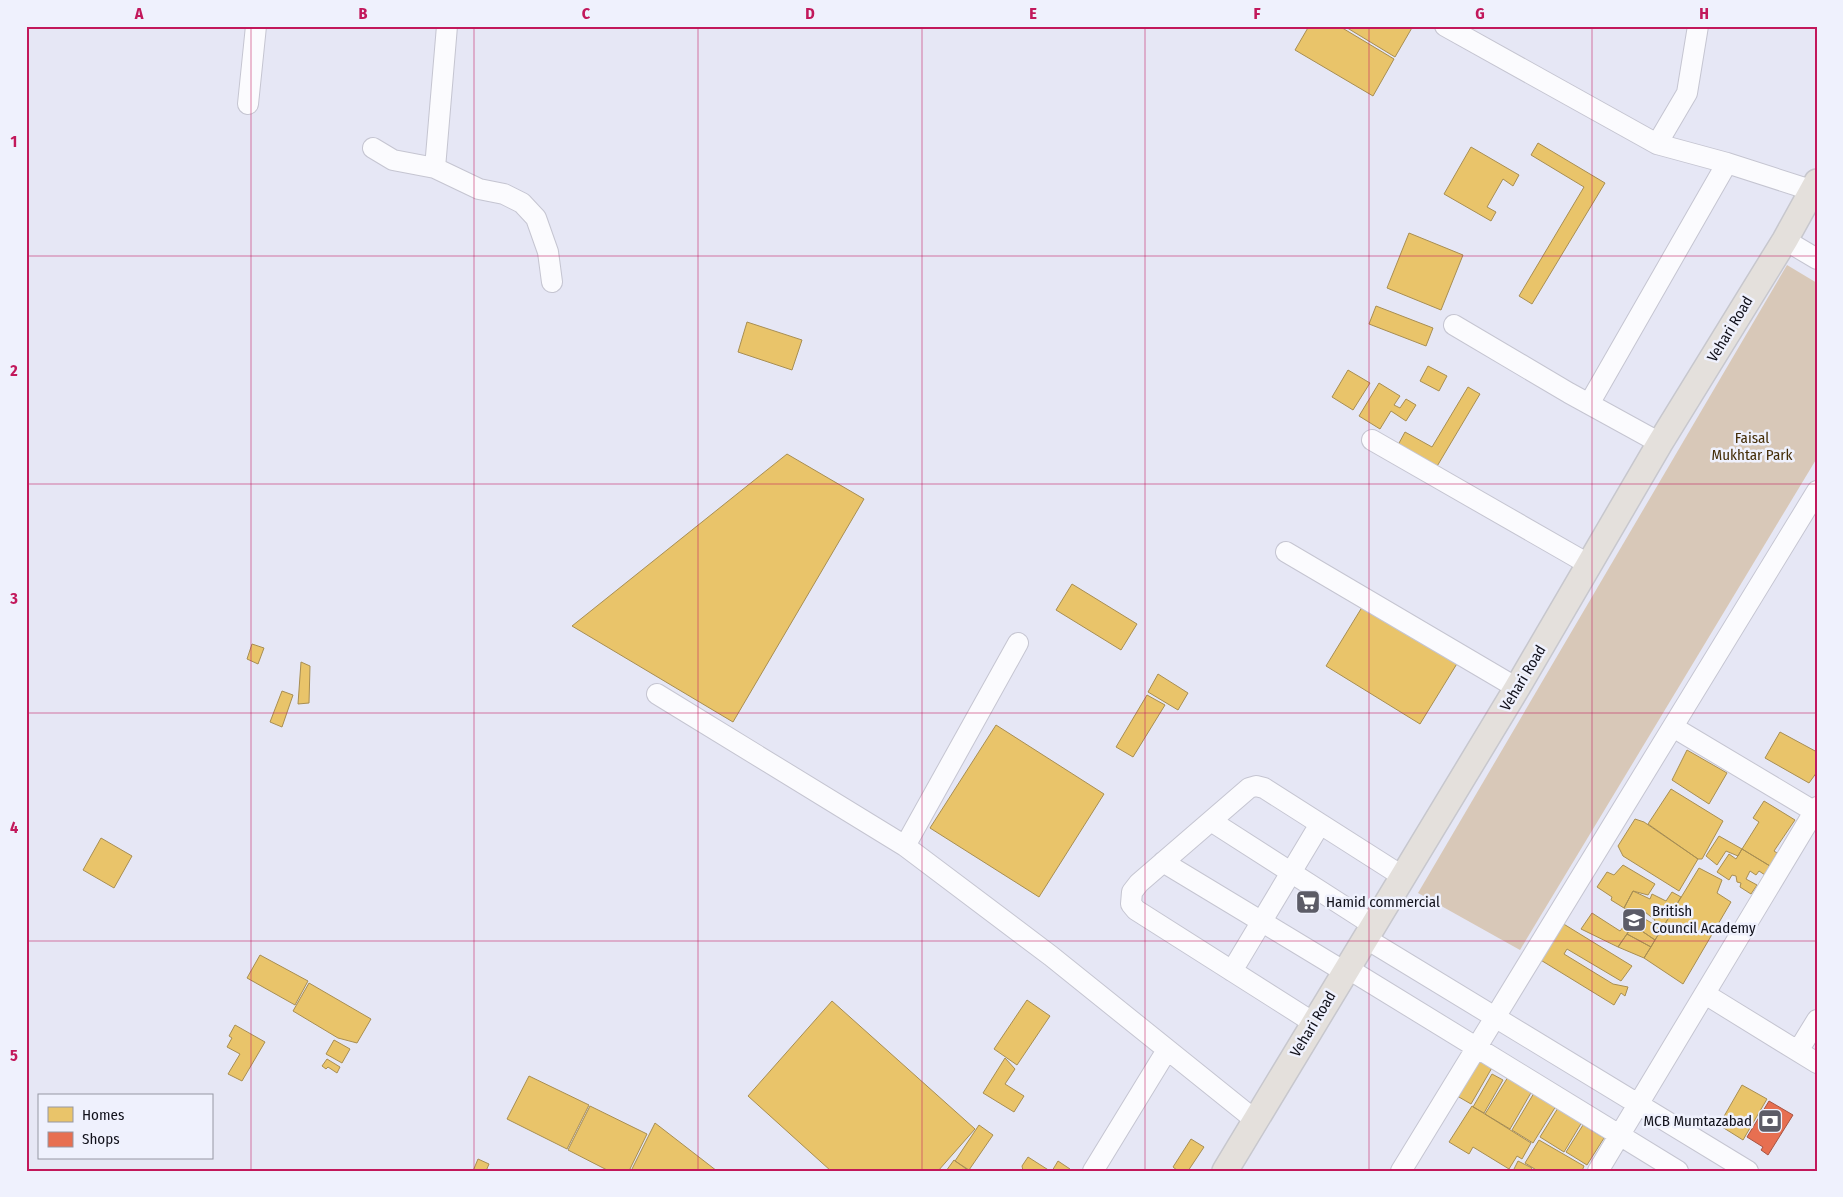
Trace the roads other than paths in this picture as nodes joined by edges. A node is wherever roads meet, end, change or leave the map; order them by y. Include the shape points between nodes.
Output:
1 (256, 26) edge
2 (447, 26) edge
3 (1445, 26) edge
4 (1698, 26) edge
5 (248, 104) dead end
6 (1657, 144) junction
7 (373, 148) dead end
8 (1727, 163) junction
9 (435, 168) junction
10 (1815, 188) edge
11 (1785, 240) junction
12 (1817, 260) edge
13 (552, 282) dead end
14 (1454, 325) dead end
15 (1589, 404) junction
16 (1372, 440) dead end
17 (1660, 443) junction
18 (1817, 491) edge
19 (1286, 552) dead end
20 (1590, 565) junction
21 (1018, 643) dead end
22 (1517, 688) junction
23 (657, 694) dead end
24 (1673, 727) junction
25 (1816, 811) edge
26 (1211, 821) junction
27 (1320, 824) junction
28 (905, 846) junction
29 (1163, 862) junction
30 (1291, 872) junction
31 (1402, 876) junction
32 (1262, 922) junction
33 (1369, 931) junction
34 (1346, 970) junction
35 (1232, 971) junction
36 (1705, 994) junction
37 (1495, 1016) junction
38 (1817, 1020) edge
39 (1314, 1023) junction
40 (1476, 1047) junction
41 (1168, 1050) junction
42 (1798, 1051) junction
43 (1817, 1063) edge
44 (1638, 1105) junction
45 (1255, 1120) junction
46 (1619, 1135) junction
47 (1093, 1171) edge
48 (1225, 1171) edge
49 (1401, 1171) edge
50 (1598, 1171) edge
51 (1678, 1171) edge
52 (1748, 1171) edge

1 - 5 street
2 - 9 street
3 - 6 street
4 - 6 street via 1687,93
6 - 8 street
7 - 9 street via 393,160
8 - 10 street
8 - 15 street
9 - 13 street via 479,189 504,194 522,203 536,218 548,252
10 - 11 main road, Vehari Road
11 - 12 street
11 - 17 main road, Vehari Road
14 - 15 street
15 - 17 street
16 - 20 street
17 - 20 main road, Vehari Road
18 - 24 street
19 - 22 street
20 - 22 main road, Vehari Road
21 - 28 street
22 - 31 main road, Vehari Road
23 - 28 street
24 - 25 street
24 - 37 street
25 - 36 street
26 - 27 street via 1249,788 1256,786
26 - 29 street
26 - 30 street
27 - 30 street
27 - 31 street
28 - 41 street via 1051,956
29 - 32 street
29 - 35 street via 1139,883 1132,892 1130,904
30 - 32 street
30 - 33 street
31 - 33 main road, Vehari Road
32 - 34 street
32 - 35 street
33 - 34 main road, Vehari Road
33 - 37 street
34 - 39 main road, Vehari Road
34 - 40 street
35 - 39 street
36 - 42 street
36 - 44 street
37 - 40 street
37 - 44 street
38 - 42 street
39 - 45 main road, Vehari Road
40 - 46 street
40 - 49 street
41 - 45 street
41 - 47 street
42 - 43 street
44 - 46 street
44 - 52 street
45 - 48 main road, Vehari Road
46 - 50 street
46 - 51 street

